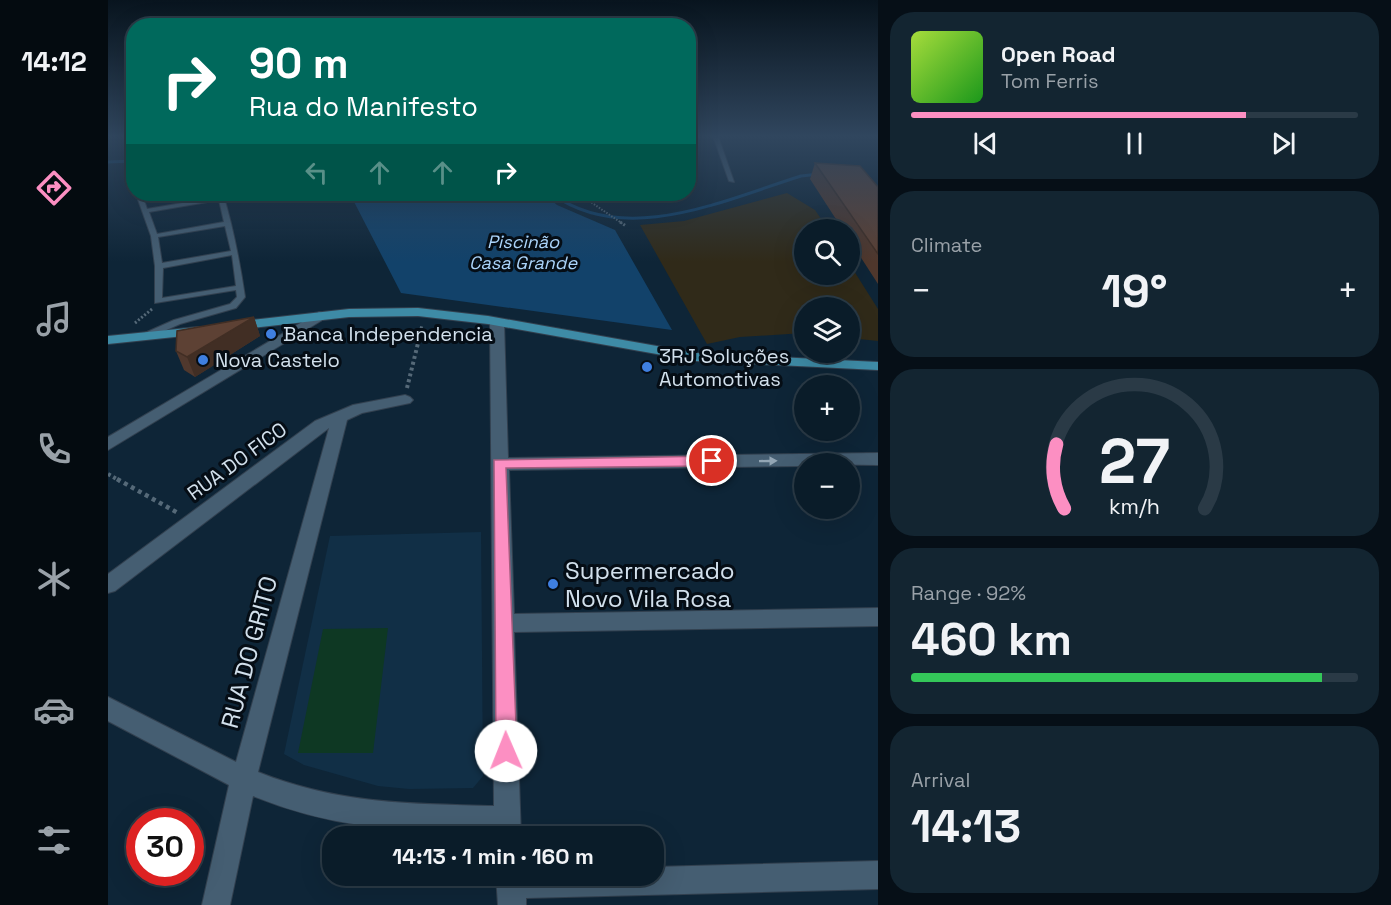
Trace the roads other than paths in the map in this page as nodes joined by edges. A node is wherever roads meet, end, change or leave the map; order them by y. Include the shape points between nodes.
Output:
1 (141, 201) edge
2 (195, 201) edge
3 (221, 201) edge
4 (144, 211) junction
5 (228, 224) junction
6 (154, 236) junction
7 (235, 252) junction
8 (159, 266) junction
9 (241, 287) junction
10 (319, 316) junction
11 (497, 322) junction
12 (140, 339) junction
13 (110, 341) edge
14 (878, 366) edge
15 (405, 400) road end
16 (340, 415) junction
17 (108, 444) edge
18 (878, 459) edge
19 (499, 464) junction
20 (108, 585) edge
21 (878, 617) edge
22 (504, 623) junction
23 (108, 708) edge
24 (244, 777) junction
25 (480, 826) edge
26 (508, 826) edge
27 (878, 875) edge
28 (511, 888) edge
29 (216, 905) edge

1 - 4 lane
2 - 4 lane
3 - 5 lane
4 - 6 lane
5 - 6 lane
5 - 7 lane
6 - 8 lane
7 - 8 lane
7 - 9 lane
8 - 9 lane via 158,301
9 - 12 lane via 241,297 233,306 177,322
10 - 11 main road via 387,311
10 - 12 main road
10 - 17 street
11 - 14 main road via 697,357
11 - 19 street
12 - 13 main road
15 - 16 street, RUA DO FICO
16 - 20 street, RUA DO FICO via 321,425
16 - 24 street, RUA DO GRITO
19 -> 18 street
19 - 22 street
21 - 22 street
22 - 26 street
23 - 24 street
24 - 25 street via 342,811
24 - 29 street, RUA DO GRITO
27 - 28 street

